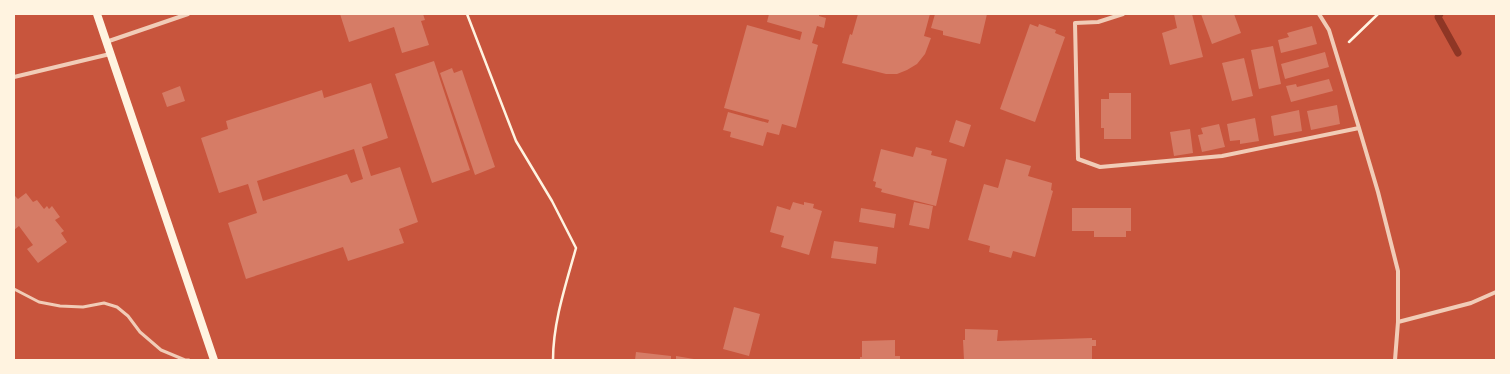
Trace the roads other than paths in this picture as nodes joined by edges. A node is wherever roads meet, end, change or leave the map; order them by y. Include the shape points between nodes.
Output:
1 (97, 14) edge
2 (188, 14) edge
3 (1123, 14) edge
4 (1319, 14) edge
5 (106, 42) junction
6 (110, 54) junction
7 (14, 77) edge
8 (1359, 128) junction
9 (14, 288) edge
10 (1496, 292) edge
11 (1398, 322) junction
12 (189, 360) edge
13 (214, 360) edge
14 (1395, 360) edge

1 - 5 main road
2 - 5 street
3 - 8 street via 1098,22 1075,23 1078,159 1100,167 1222,156
4 - 8 street via 1328,30
5 - 6 main road
6 - 7 street
6 - 13 main road
8 - 11 street via 1398,271
9 - 12 lane via 40,302 60,306 83,307 104,303 117,307 161,350
10 - 11 street via 1471,303
11 - 14 street

